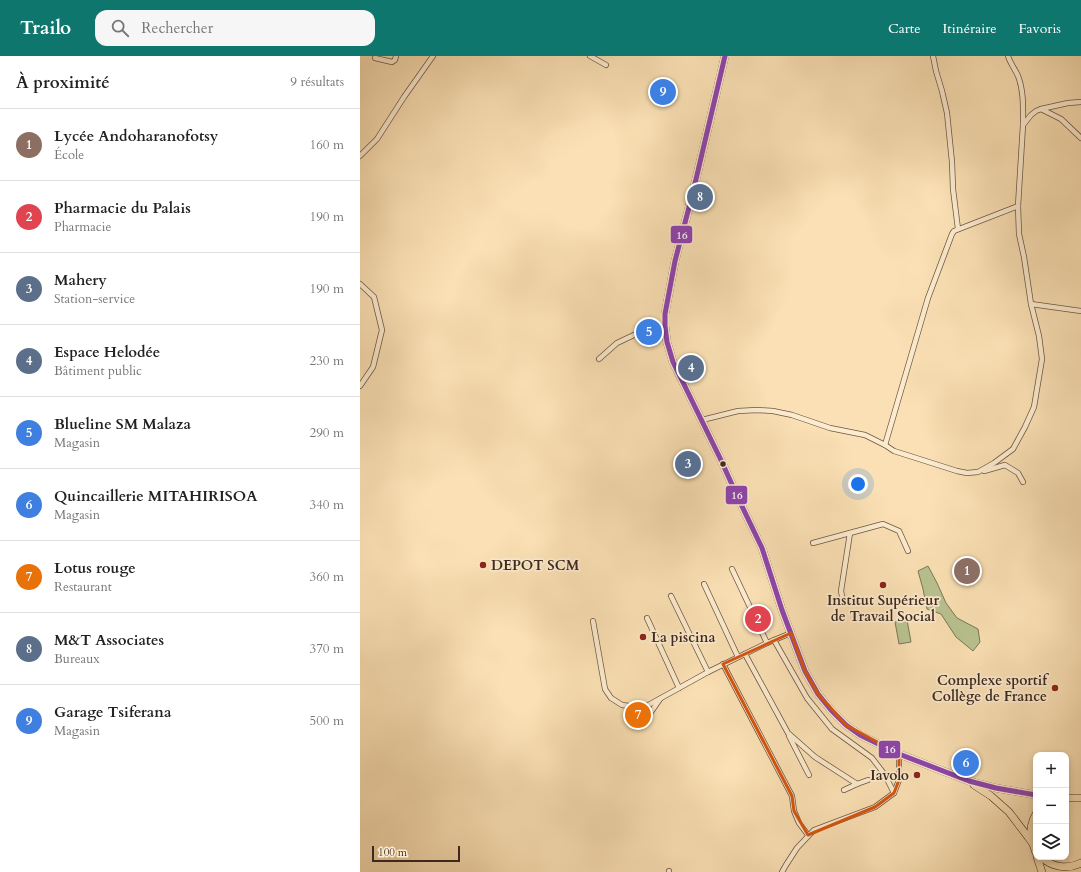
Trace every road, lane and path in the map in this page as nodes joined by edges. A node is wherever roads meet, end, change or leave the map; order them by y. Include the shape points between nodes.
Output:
1 (396, 56) edge
2 (433, 56) edge
3 (590, 56) edge
4 (725, 56) edge
5 (933, 56) edge
6 (1008, 56) edge
7 (375, 58) dead end
8 (606, 65) dead end
9 (1081, 102) edge
10 (1042, 109) junction
11 (1023, 125) junction
12 (1081, 138) edge
13 (360, 156) edge
14 (1018, 206) junction
15 (958, 229) junction
16 (360, 284) edge
17 (1031, 304) junction
18 (1081, 310) edge
19 (665, 326) junction
20 (599, 359) dead end
21 (360, 386) edge
22 (702, 420) junction
23 (885, 445) junction
24 (978, 472) junction
25 (1024, 482) dead end
26 (850, 533) junction
27 (814, 543) dead end
28 (908, 551) dead end
29 (732, 568) dead end
30 (704, 584) dead end
31 (671, 596) dead end
32 (843, 600) dead end
33 (647, 618) dead end
34 (593, 621) dead end
35 (791, 633) junction
36 (774, 640) junction
37 (767, 643) junction
38 (744, 654) junction
39 (738, 658) junction
40 (723, 664) junction
41 (708, 672) junction
42 (679, 688) junction
43 (661, 698) junction
44 (635, 722) dead end
45 (788, 733) junction
46 (899, 754) junction
47 (809, 775) dead end
48 (868, 780) dead end
49 (969, 781) junction
50 (857, 784) junction
51 (844, 790) dead end
52 (894, 793) junction
53 (1033, 794) edge
54 (1069, 798) edge
55 (1069, 798) edge
56 (1081, 798) edge
57 (1081, 802) edge
58 (1033, 821) edge
59 (808, 835) junction
60 (1033, 844) edge
61 (1033, 846) edge
62 (1038, 860) edge
63 (1045, 860) edge
64 (1081, 863) edge
65 (782, 872) edge
66 (1042, 872) edge

1 - 7 street via 392,62
2 - 13 street via 377,139
3 - 8 street
4 - 19 main road via 675,261
5 - 15 street via 947,112
6 - 11 street via 1020,83
9 - 10 street
10 - 11 street via 1031,115
10 - 12 street via 1061,120
11 - 14 street
14 - 15 street
14 - 17 street via 1019,234
15 - 23 street via 952,234 928,298
16 - 21 street via 374,297 382,330 373,367
17 - 18 street
17 - 24 street via 1042,359 1034,407 1013,449
19 - 20 street via 636,334 617,343
19 - 22 main road via 673,362
22 - 23 street via 738,411 773,411 830,428 865,435
22 - 35 main road via 762,548
23 - 24 street via 894,451 957,472
24 - 25 street via 1005,466 1018,473
26 - 27 street
26 - 28 street via 883,524 899,531
26 - 32 street via 841,591
29 - 37 street
30 - 39 street
31 - 41 street
33 - 42 street
34 - 43 street via 605,689 611,698 622,705 644,708
35 - 36 street
35 - 46 main road via 805,671 831,710 860,735
36 - 37 street
36 - 52 street via 807,698 832,730 872,758
37 - 38 street
38 - 39 street
38 - 45 street
39 - 40 street
40 - 41 street
40 - 59 street via 792,796 794,812
41 - 42 street
42 - 43 street
43 - 44 street via 651,712
45 - 47 street
45 - 50 street via 815,758
46 - 49 main road
46 - 52 street via 899,780
48 - 50 street
49 - 53 main road
49 - 61 main road via 1009,812
50 - 51 street
52 - 59 street via 875,807 814,830
54 - 56 main road
55 - 57 main road
58 - 60 main road
59 - 65 street
62 - 66 main road
63 - 64 main road via 1061,867

